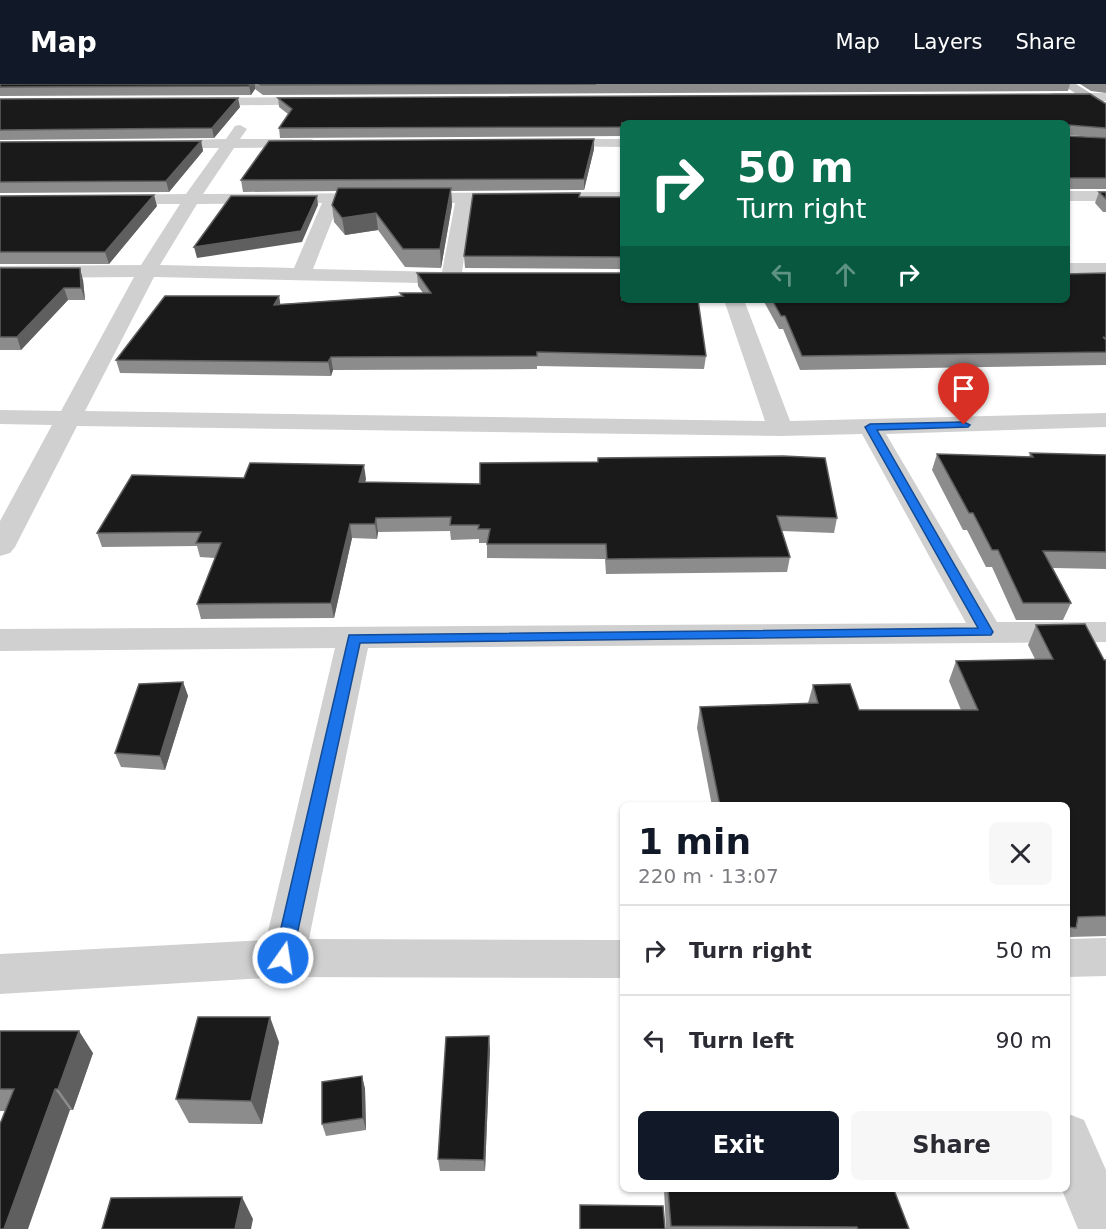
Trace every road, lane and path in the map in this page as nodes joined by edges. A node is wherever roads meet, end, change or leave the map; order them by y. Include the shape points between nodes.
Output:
1 (273, 84) edge
2 (1067, 84) edge
3 (1088, 97) junction
4 (1106, 97) edge
5 (1043, 98) edge
6 (340, 101) edge
7 (178, 102) edge
8 (258, 102) junction
9 (1106, 109) edge
10 (231, 143) junction
11 (326, 143) edge
12 (529, 143) edge
13 (620, 143) edge
14 (138, 145) edge
15 (1070, 196) edge
16 (1106, 196) edge
17 (620, 197) edge
18 (333, 198) junction
19 (464, 198) junction
20 (96, 199) edge
21 (191, 199) junction
22 (1070, 269) edge
23 (1106, 269) edge
24 (147, 271) junction
25 (0, 272) edge
26 (301, 274) junction
27 (451, 278) junction
28 (485, 278) edge
29 (735, 303) edge
30 (0, 417) edge
31 (72, 417) junction
32 (1106, 420) edge
33 (870, 427) junction
34 (780, 429) junction
35 (0, 547) edge
36 (987, 632) junction
37 (1106, 632) edge
38 (354, 638) junction
39 (0, 640) edge
40 (1106, 957) edge
41 (283, 958) junction
42 (1070, 958) edge
43 (620, 959) edge
44 (0, 974) edge
45 (1070, 1147) edge
46 (1105, 1229) edge

1 - 8 street
2 - 3 street
3 - 4 street
3 - 5 street
3 - 9 street
6 - 8 street
7 - 8 street
8 - 10 street
10 - 11 street
10 - 14 street
10 - 21 street
12 - 13 street
15 - 16 street
17 - 19 street
18 - 19 street
18 - 21 street
18 - 26 street
19 - 27 street
20 - 21 street
21 - 24 street
22 - 23 street
24 - 25 street
24 - 26 street
24 - 31 street
26 - 27 street
27 - 28 street
29 - 34 street
30 - 31 street
31 - 34 street
31 - 35 street
32 - 33 street
33 - 34 street
33 - 36 street
36 - 37 street
36 - 38 street
38 - 39 street
38 - 41 street
40 - 42 street
41 - 43 street
41 - 44 street
45 - 46 street

